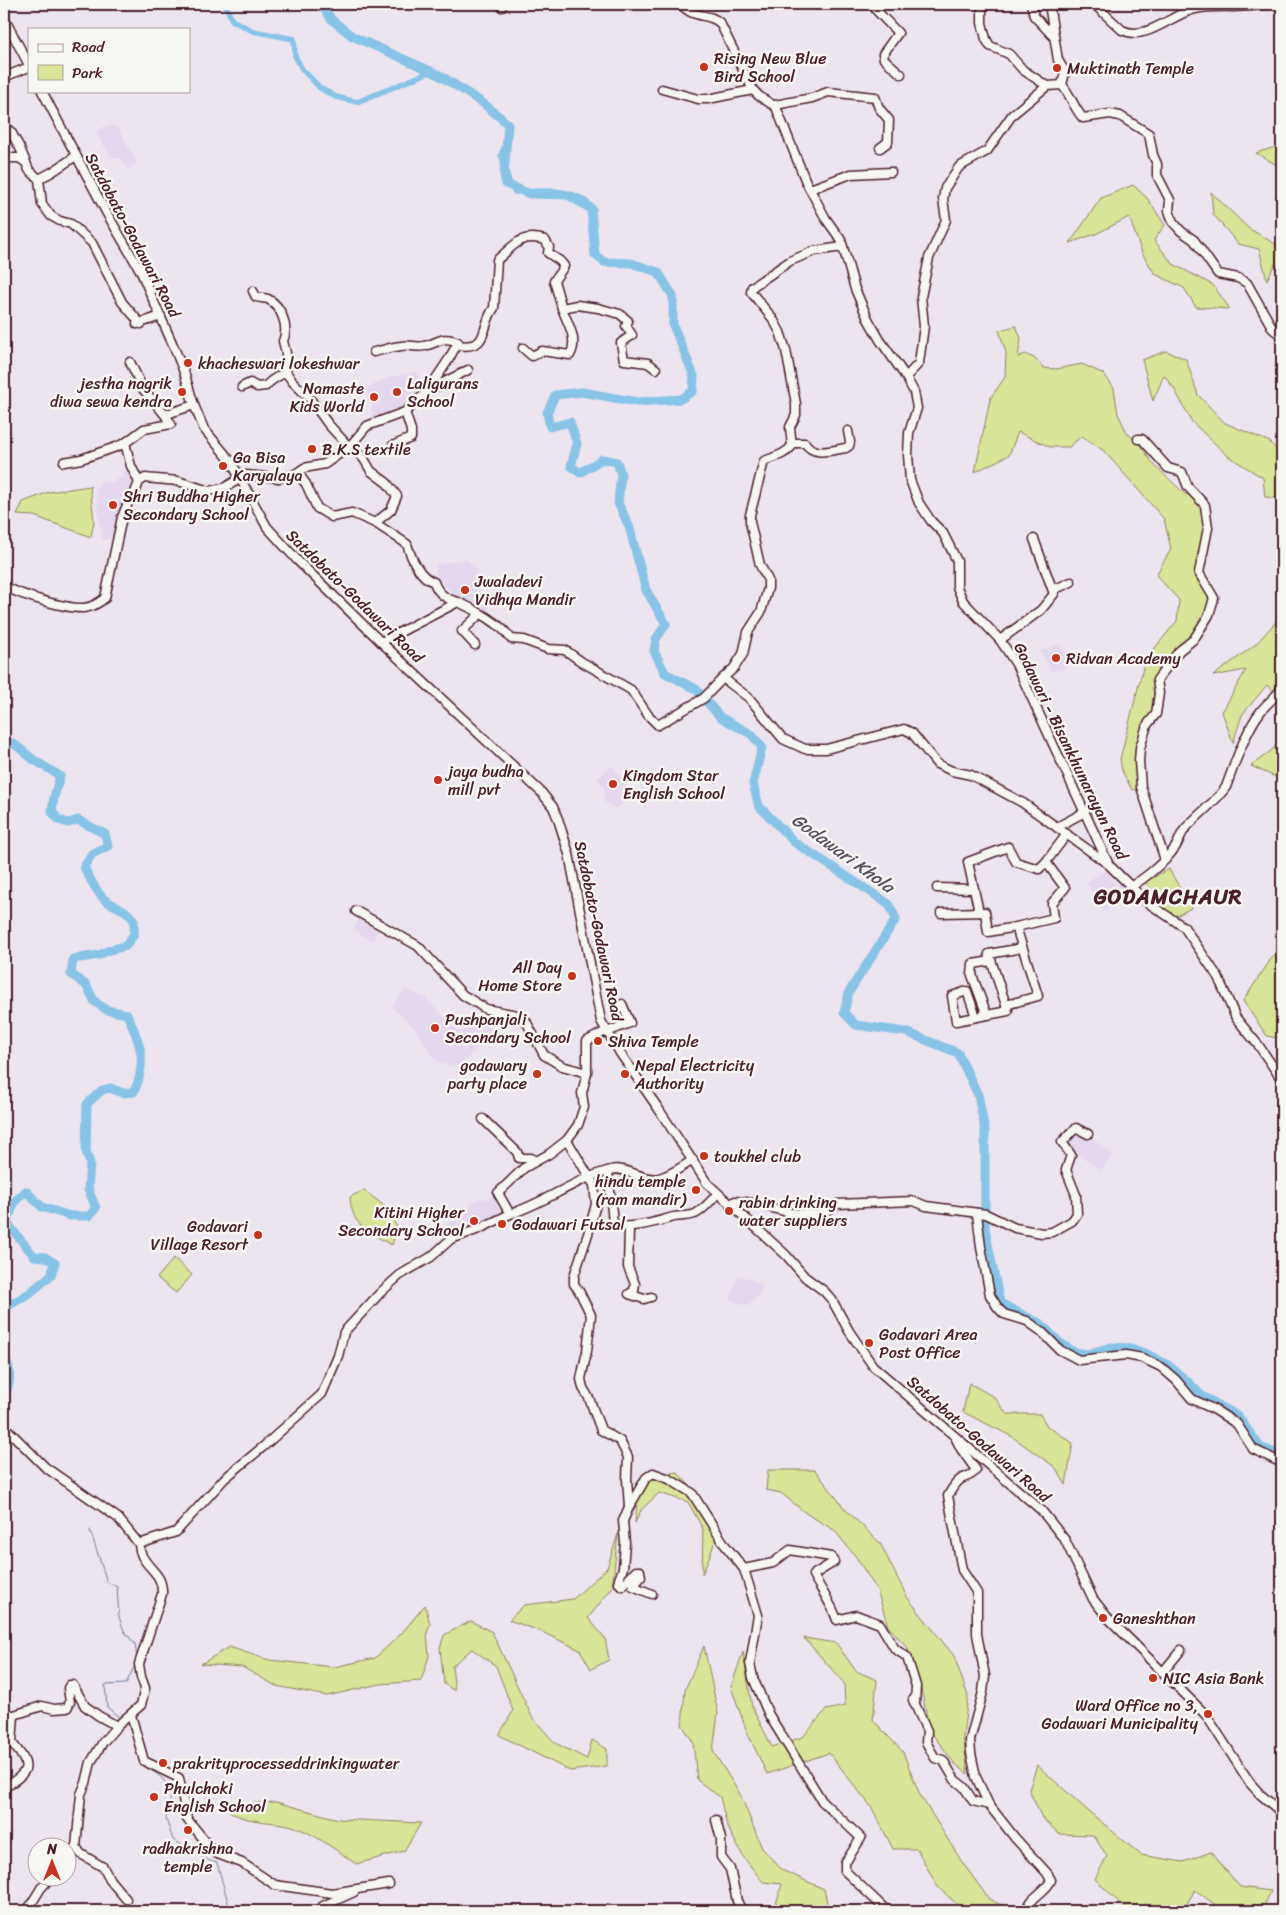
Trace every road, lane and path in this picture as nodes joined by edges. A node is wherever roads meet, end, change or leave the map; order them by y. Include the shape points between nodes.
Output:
1 (681, 4) edge
2 (873, 4) edge
3 (982, 4) edge
4 (1031, 4) edge
5 (1049, 4) edge
6 (1094, 4) edge
7 (1265, 4) edge
8 (4, 18) edge
9 (1054, 37) junction
10 (28, 64) edge
11 (28, 66) edge
12 (901, 74) dead end
13 (4, 77) edge
14 (1062, 85) junction
15 (1047, 86) junction
16 (662, 89) dead end
17 (753, 90) junction
18 (43, 92) edge
19 (775, 105) junction
20 (4, 126) edge
21 (880, 148) dead end
22 (76, 156) junction
23 (4, 158) edge
24 (26, 162) junction
25 (890, 172) dead end
26 (39, 179) junction
27 (810, 190) junction
28 (843, 247) junction
29 (253, 291) dead end
30 (562, 308) junction
31 (161, 316) junction
32 (1282, 336) edge
33 (457, 345) junction
34 (523, 348) dead end
35 (374, 352) dead end
36 (130, 362) dead end
37 (656, 369) dead end
38 (468, 370) dead end
39 (286, 372) junction
40 (906, 377) junction
41 (242, 387) dead end
42 (428, 390) junction
43 (194, 405) junction
44 (405, 412) junction
45 (166, 416) junction
46 (848, 431) dead end
47 (1138, 439) dead end
48 (792, 443) junction
49 (125, 444) junction
50 (350, 446) junction
51 (392, 446) dead end
52 (64, 462) dead end
53 (294, 474) junction
54 (240, 478) junction
55 (139, 482) junction
56 (374, 523) junction
57 (1034, 539) dead end
58 (1071, 582) dead end
59 (4, 586) edge
60 (1053, 590) junction
61 (458, 602) junction
62 (480, 614) junction
63 (1000, 640) junction
64 (381, 642) junction
65 (475, 645) dead end
66 (721, 681) junction
67 (1282, 688) edge
68 (1085, 812) junction
69 (1057, 827) junction
70 (1067, 834) junction
71 (1165, 860) junction
72 (1046, 862) junction
73 (1109, 865) junction
74 (1130, 886) junction
75 (937, 888) dead end
76 (974, 889) junction
77 (356, 911) dead end
78 (979, 912) junction
79 (942, 913) dead end
80 (1016, 927) junction
81 (1022, 948) junction
82 (991, 961) junction
83 (622, 1004) dead end
84 (1006, 1005) junction
85 (987, 1015) junction
86 (976, 1017) dead end
87 (607, 1031) junction
88 (587, 1072) junction
89 (1282, 1080) edge
90 (484, 1119) dead end
91 (1088, 1134) dead end
92 (567, 1140) junction
93 (693, 1160) junction
94 (536, 1161) junction
95 (608, 1171) junction
96 (590, 1178) junction
97 (717, 1194) junction
98 (731, 1206) junction
99 (977, 1213) junction
100 (510, 1214) junction
101 (629, 1228) junction
102 (651, 1297) dead end
103 (4, 1426) edge
104 (956, 1437) junction
105 (1282, 1463) edge
106 (629, 1507) junction
107 (138, 1544) junction
108 (744, 1569) junction
109 (652, 1594) dead end
110 (1181, 1650) dead end
111 (1163, 1672) junction
112 (4, 1715) edge
113 (14, 1715) junction
114 (125, 1720) junction
115 (4, 1788) edge
116 (989, 1805) junction
117 (1282, 1813) edge
118 (716, 1820) dead end
119 (77, 1838) edge
120 (78, 1850) edge
121 (390, 1884) dead end
122 (41, 1888) edge
123 (360, 1888) junction
124 (126, 1899) dead end
125 (27, 1911) edge
126 (319, 1911) edge
127 (742, 1911) edge
128 (887, 1911) edge
129 (1028, 1911) edge

1 - 17 street via 692,13 720,23
2 - 12 street via 898,33 883,54 884,59
3 - 15 street via 982,23 990,46 1009,54 1023,70
4 - 9 street via 1034,16
5 - 9 street
6 - 7 street via 1122,30 1138,33 1194,9
8 - 10 street
9 - 14 street via 1058,60 1065,72
11 - 13 street
14 - 15 street
14 - 32 street via 1083,118 1110,114 1120,116 1149,134 1157,175 1170,200 1173,222 1194,240 1218,274 1247,283 1273,329
15 - 40 street via 1012,115 987,151 959,167 945,188 946,220 929,258 921,297 924,326 919,363
16 - 17 street via 708,99
17 - 19 street
18 - 22 street, Satdobato-Godawari Road
19 - 21 street via 828,92 876,97 879,108 889,120 888,142
19 - 27 street, Godawari - Bisankhunarayan Road
20 - 24 street via 11,132
22 - 26 street
22 - 31 street, Satdobato-Godawari Road via 140,270
23 - 24 street via 19,158
24 - 26 street
25 - 27 street via 851,174
26 - 31 street via 42,204 51,216 71,224 92,243 122,302 138,324
27 - 28 street, Godawari - Bisankhunarayan Road
28 - 40 street, Godawari - Bisankhunarayan Road via 868,319
28 - 48 street via 814,251 790,261 752,287 752,292 774,319 788,357 796,404 796,415 790,427
29 - 39 street via 256,297 268,299 281,313 286,335 283,341
30 - 33 street via 554,281 564,266 548,253 545,240 526,238 497,260 494,308 479,342
30 - 34 street via 574,341 570,354 542,351 532,356
30 - 37 street via 577,305 620,314 628,321 626,326 632,335 621,343 624,360 648,362
31 - 43 street, Satdobato-Godawari Road
33 - 35 street via 458,342 448,338 427,346 402,345
33 - 42 street
36 - 45 street via 143,390
38 - 42 street
39 - 41 street via 266,386 257,387 250,383
39 - 50 street
40 - 63 street, Godawari - Bisankhunarayan Road via 916,401 908,455 914,491 957,560 957,587 964,601
42 - 44 street
43 - 45 street
43 - 54 street, Satdobato-Godawari Road via 204,429 230,460
44 - 50 street via 367,426
44 - 51 street via 411,438
45 - 49 street via 171,424 144,429
46 - 48 street via 850,442 846,448 820,452 805,443
47 - 71 street via 1142,439 1168,468 1182,472 1188,487 1205,505 1208,528 1199,573 1214,598 1209,615 1194,639 1179,651 1157,680 1156,714 1147,724 1140,748 1141,786
48 - 66 street via 788,451 764,462 750,522 768,588 761,612 748,632 743,654
49 - 52 street
49 - 55 street
50 - 53 street via 325,464 304,468
50 - 56 street via 397,496 391,510
53 - 54 street via 279,478 246,475
53 - 56 street via 306,484 317,508 332,517 352,513
54 - 55 street via 215,491 178,481 145,478
54 - 64 street, Satdobato-Godawari Road via 275,537
55 - 59 street via 122,516 105,598 97,605 66,607
56 - 61 street via 407,544 412,560 434,582 437,590
57 - 60 street
58 - 60 street
60 - 63 street via 1054,594 1041,610
61 - 62 street
61 - 64 street
62 - 65 street via 462,631
62 - 66 street via 505,630 511,639 565,650 631,690 658,725 704,698
63 - 68 street, Godawari - Bisankhunarayan Road via 1030,691
64 - 87 street, Satdobato-Godawari Road via 515,767 553,808 564,834 598,1012
66 - 69 street via 748,698 783,739 792,744 805,749 826,749 904,729 912,733 937,764 971,775 1023,803
67 - 71 street via 1253,723 1226,787 1186,828
68 - 69 street
68 - 73 street, Godawari - Bisankhunarayan Road
69 - 70 street
70 - 72 street
70 - 73 street
71 - 74 street
72 - 76 street via 1039,869 1016,862 1008,848 968,862
72 - 80 street via 1065,888 1052,903 1054,918
73 - 74 street, Godawari - Bisankhunarayan Road
74 - 89 street, Godawari - Bisankhunarayan Road via 1148,904 1184,927 1218,977 1236,1018
75 - 76 street
76 - 78 street
77 - 88 street via 418,946 464,996 486,1009 517,1015 526,1021 544,1055 562,1066
78 - 79 street
78 - 80 street via 985,912 988,932
80 - 81 street
81 - 82 street via 989,954
81 - 84 street via 1038,996
82 - 84 street
82 - 85 street via 973,964 972,975
83 - 87 street via 630,1023
84 - 85 street via 1008,1011
85 - 86 street
87 - 88 street via 587,1041
87 - 93 street, Satdobato-Godawari Road
88 - 92 street via 582,1093 582,1116
90 - 94 street via 517,1152 519,1158
91 - 99 street via 1076,1128 1062,1142 1070,1155 1066,1170 1076,1195 1077,1214 1072,1221 1052,1232 1042,1233 1015,1228
92 - 94 street
92 - 96 street
93 - 95 street via 658,1178 617,1169
93 - 97 street, Satdobato-Godawari Road
94 - 100 street via 498,1193
95 - 96 street
95 - 101 street via 613,1225
96 - 100 street via 532,1207
96 - 106 street via 596,1204 574,1276 574,1284 591,1315 581,1379 601,1430 620,1441 628,1457
97 - 98 street, Satdobato-Godawari Road
97 - 101 street via 695,1215
98 - 99 street via 735,1201 792,1213 821,1215 836,1204 914,1201 926,1206
98 - 104 street, Satdobato-Godawari Road via 832,1300 873,1366
99 - 105 street via 990,1295 1004,1314 1027,1322 1060,1350 1079,1360 1126,1355 1142,1358 1161,1368 1192,1399 1237,1424 1253,1449
100 - 107 street via 451,1239 431,1257 400,1275 344,1332 322,1394 224,1479 176,1532
101 - 102 street via 628,1267 635,1284 629,1294 644,1299
103 - 107 street via 45,1468 118,1518
104 - 111 street, Satdobato-Godawari Road via 1041,1510 1065,1540 1093,1600
104 - 116 street via 976,1470 954,1485 948,1496 962,1570 977,1593 977,1634 985,1676 970,1740 976,1777
106 - 108 street via 646,1478 653,1473 669,1479 692,1493
106 - 109 street via 623,1521 623,1568 618,1582 622,1586 636,1571 640,1572 641,1577 633,1586
107 - 114 street via 141,1555 158,1576 162,1594 139,1664 145,1688 141,1705
108 - 116 street via 774,1563 790,1550 831,1557 834,1562 813,1575 832,1605 837,1620 856,1615 880,1624 894,1649 907,1657 916,1686 913,1701 927,1731 926,1742 935,1758 943,1760 973,1801
108 - 128 street via 758,1616 750,1664 753,1678 769,1715 822,1801 861,1838 845,1863 845,1872
110 - 111 street
111 - 117 street, Satdobato-Godawari Road via 1206,1715 1250,1783
112 - 113 street
113 - 114 street via 42,1706 54,1710 67,1708 70,1702 68,1688 74,1685 85,1706 99,1716
113 - 115 street via 12,1743 24,1757 26,1770
114 - 119 street via 91,1762 81,1794
114 - 123 street via 144,1761 179,1778 187,1819 215,1853 242,1863 275,1885 332,1893
116 - 129 street via 1051,1880 1030,1902
118 - 127 street via 722,1839 722,1857 730,1868
120 - 124 street via 103,1867
121 - 123 street
122 - 125 street
123 - 126 street

